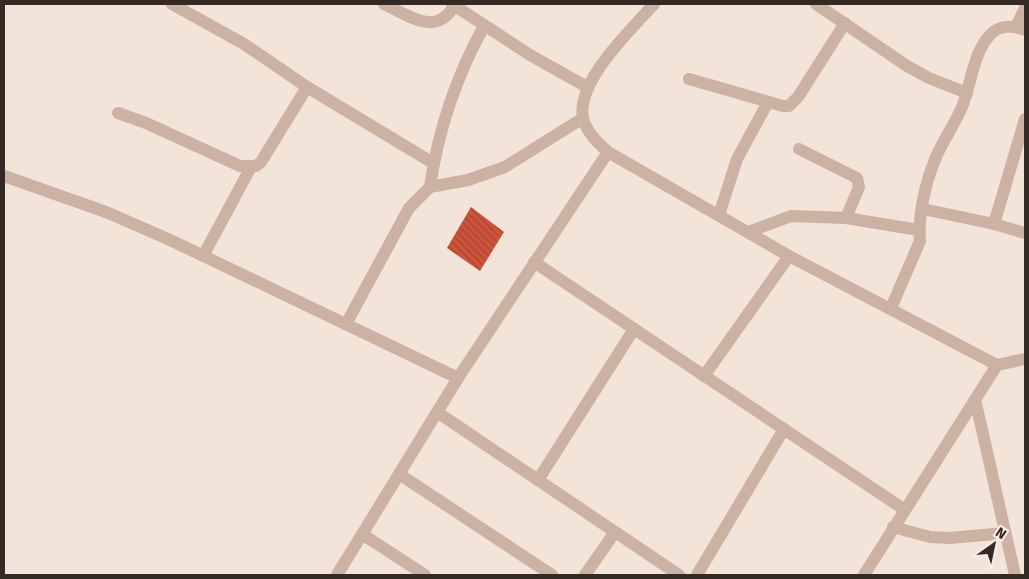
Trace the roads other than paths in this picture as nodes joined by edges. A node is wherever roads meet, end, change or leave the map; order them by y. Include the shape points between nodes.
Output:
1 (172, 4) edge
2 (384, 4) edge
3 (454, 4) edge
4 (654, 4) edge
5 (816, 4) edge
6 (1025, 8) edge
7 (844, 22) junction
8 (484, 26) junction
9 (1021, 28) edge
10 (689, 79) dead end
11 (307, 87) junction
12 (587, 87) junction
13 (967, 93) junction
14 (768, 102) junction
15 (118, 113) dead end
16 (583, 118) junction
17 (1025, 119) edge
18 (799, 149) dead end
19 (608, 152) junction
20 (433, 163) junction
21 (250, 167) junction
22 (4, 176) edge
23 (430, 187) junction
24 (923, 209) junction
25 (719, 215) junction
26 (846, 218) junction
27 (994, 224) junction
28 (919, 230) junction
29 (748, 232) junction
30 (1025, 234) edge
31 (202, 256) junction
32 (790, 256) junction
33 (534, 262) junction
34 (891, 308) junction
35 (346, 324) junction
36 (634, 329) junction
37 (1025, 359) edge
38 (997, 365) junction
39 (704, 376) junction
40 (458, 378) junction
41 (975, 399) junction
42 (437, 412) junction
43 (784, 429) junction
44 (399, 474) junction
45 (538, 480) junction
46 (904, 510) junction
47 (893, 527) junction
48 (615, 532) junction
49 (1006, 533) junction
50 (362, 534) junction
51 (337, 575) edge
52 (425, 575) edge
53 (552, 575) edge
54 (585, 575) edge
55 (679, 575) edge
56 (697, 575) edge
57 (864, 575) edge
58 (1015, 575) edge

1 - 11 street via 244,44
2 - 3 street via 432,23 446,17
3 - 8 street
4 - 12 street via 599,68
5 - 7 street
6 - 9 street
7 - 13 street via 907,66
7 - 14 street via 793,103 783,106
8 - 12 street
8 - 20 street via 458,80
9 - 13 street via 997,29 989,36 982,47
10 - 14 street
11 - 20 street
11 - 21 street via 261,162
12 - 16 street
13 - 24 street via 934,162
14 - 25 street via 737,159
15 - 21 street via 240,166
16 - 19 street via 592,138
16 - 23 street via 505,167 468,180
17 - 27 street
18 - 26 street via 857,178 859,188
19 - 25 street
19 - 33 street
20 - 23 street
21 - 31 street
22 - 31 street via 106,212
23 - 35 street via 409,208
24 - 27 street
24 - 28 street
25 - 29 street
26 - 28 street
26 - 29 street via 791,216
27 - 30 street
28 - 34 street via 920,241
29 - 32 street
31 - 35 street
32 - 34 street
32 - 39 street
33 - 36 street
33 - 40 street
34 - 38 street
35 - 40 street
36 - 39 street
36 - 45 street
37 - 38 street
38 - 41 street
39 - 43 street
40 - 42 street
41 - 46 street
41 - 49 street
42 - 44 street
42 - 45 street
43 - 46 street
43 - 56 street
44 - 50 street
44 - 53 street
45 - 48 street
46 - 47 street
47 - 49 street via 930,537
47 - 57 street
48 - 54 street
48 - 55 street
49 - 58 street
50 - 51 street
50 - 52 street

